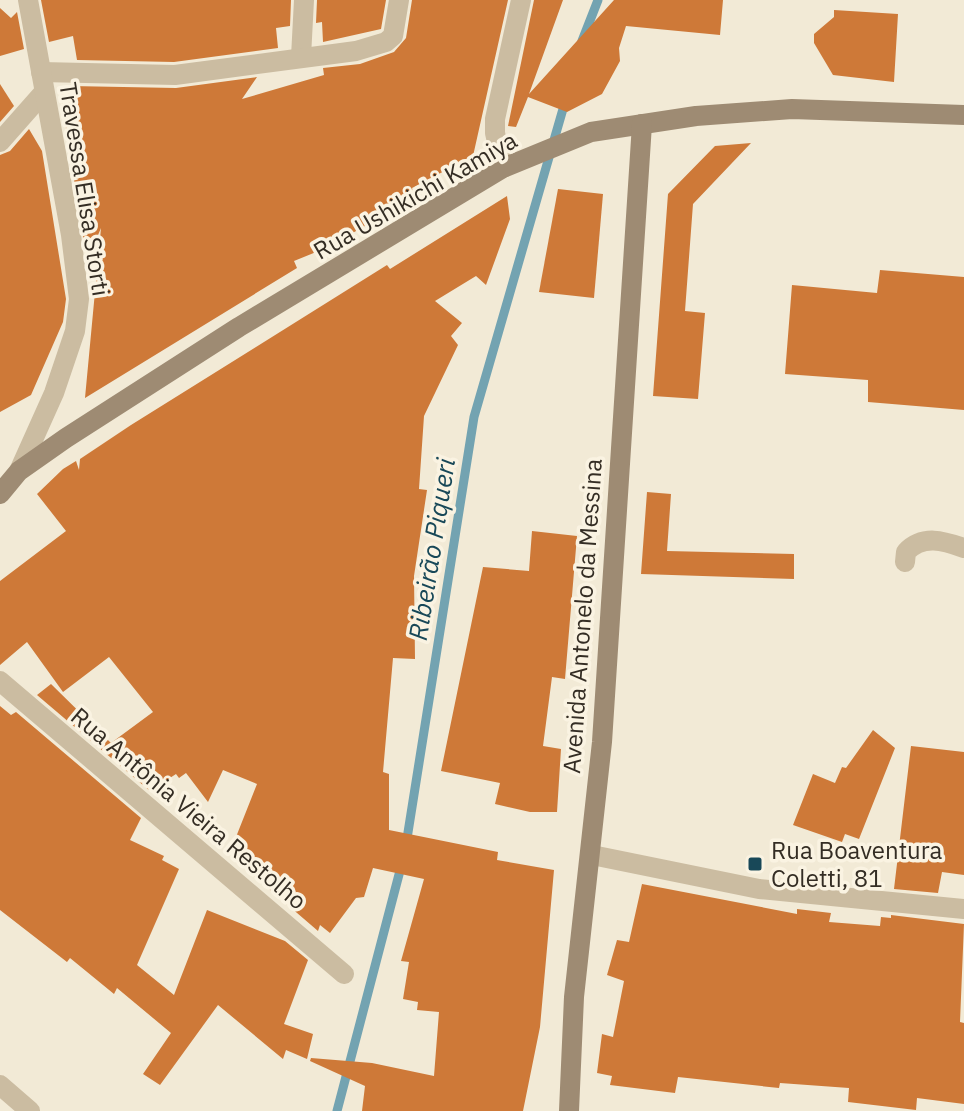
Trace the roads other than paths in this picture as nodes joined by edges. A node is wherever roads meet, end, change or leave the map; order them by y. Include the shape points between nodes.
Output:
1 (28, 0) edge
2 (304, 0) edge
3 (399, 0) edge
4 (521, 0) edge
5 (301, 57) junction
6 (43, 82) junction
7 (964, 115) edge
8 (642, 124) junction
9 (0, 142) edge
10 (511, 165) junction
11 (19, 471) junction
12 (0, 494) edge
13 (964, 548) edge
14 (905, 562) dead end
15 (0, 681) edge
16 (592, 855) junction
17 (964, 909) edge
18 (344, 974) dead end
19 (0, 1085) edge
20 (30, 1111) edge
21 (569, 1111) edge

1 - 6 street, Travessa Elisa Storti
2 - 5 street
3 - 5 street via 397,27 386,42
4 - 10 street via 495,119 495,133
5 - 6 street via 175,75
6 - 9 street
6 - 11 street, Travessa Elisa Storti via 79,299 75,331 58,381
7 - 8 main road, Rua Ushikichi Kamiya via 792,109
8 - 10 main road, Rua Ushikichi Kamiya via 591,132
8 - 16 main road, Avenida Antonelo da Messina
10 - 11 main road, Rua Ushikichi Kamiya via 239,327
11 - 12 main road, Rua Ushikichi Kamiya
13 - 14 street via 924,540 906,552
15 - 18 street, Rua Antônia Vieira Restolho
16 - 17 street via 759,889
16 - 21 main road, Avenida Antonelo da Messina via 574,997
19 - 20 street

